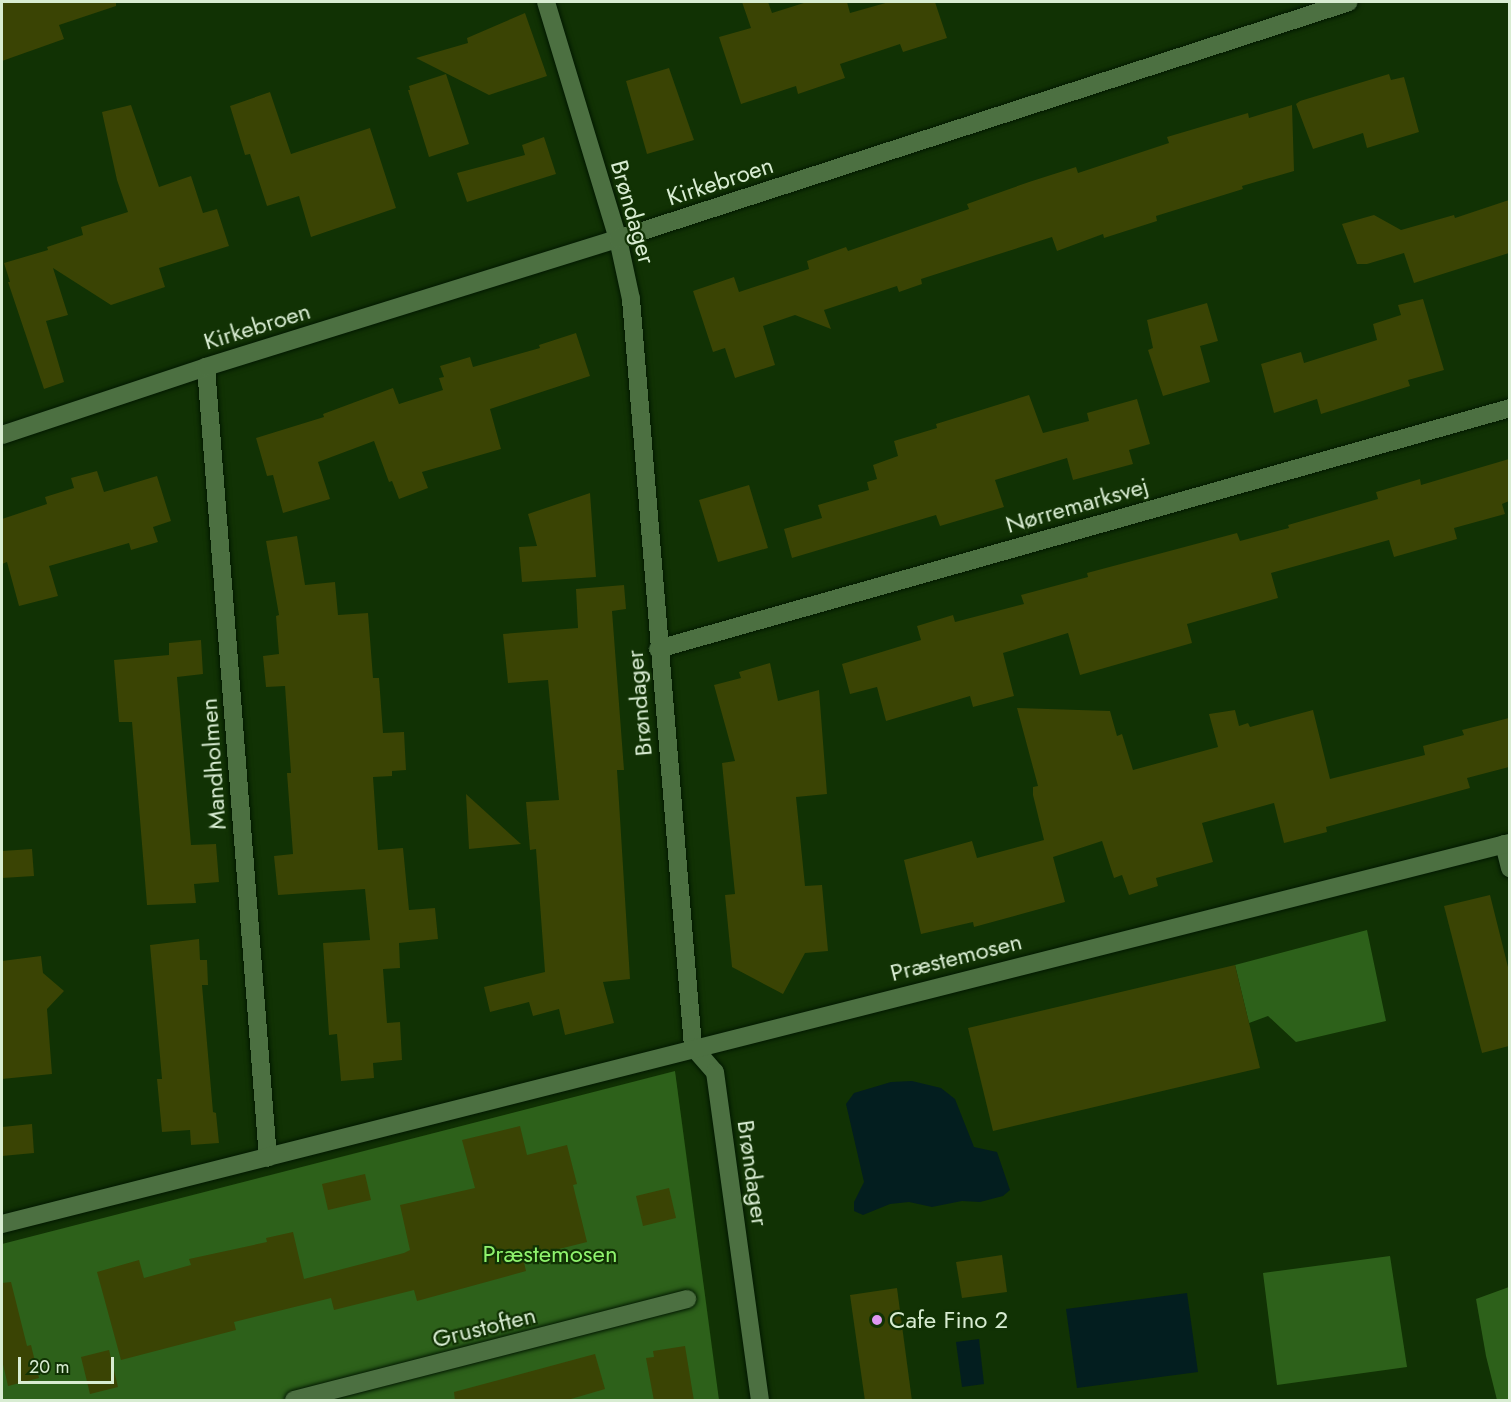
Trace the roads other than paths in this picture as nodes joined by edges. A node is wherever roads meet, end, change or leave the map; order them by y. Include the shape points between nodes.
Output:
1 (546, 2) edge
2 (1349, 2) edge
3 (618, 239) junction
4 (206, 367) junction
5 (1509, 408) edge
6 (2, 435) edge
7 (658, 649) junction
8 (1507, 843) edge
9 (1509, 868) edge
10 (693, 1047) junction
11 (268, 1158) junction
12 (2, 1224) edge
13 (687, 1299) dead end
14 (294, 1401) edge
15 (760, 1401) edge

1 - 3 street, Brøndager
2 - 3 street, Kirkebroen
3 - 4 street, Kirkebroen
3 - 7 street, Brøndager via 631,299
4 - 6 street, Kirkebroen
4 - 11 street, Mandholmen
5 - 7 street, Nørremarksvej
7 - 10 street, Brøndager
8 - 9 street, Præstemosen
8 - 10 street, Præstemosen
10 - 11 street, Præstemosen
10 - 15 street, Brøndager via 715,1072
11 - 12 street, Præstemosen
13 - 14 street, Grustoften

